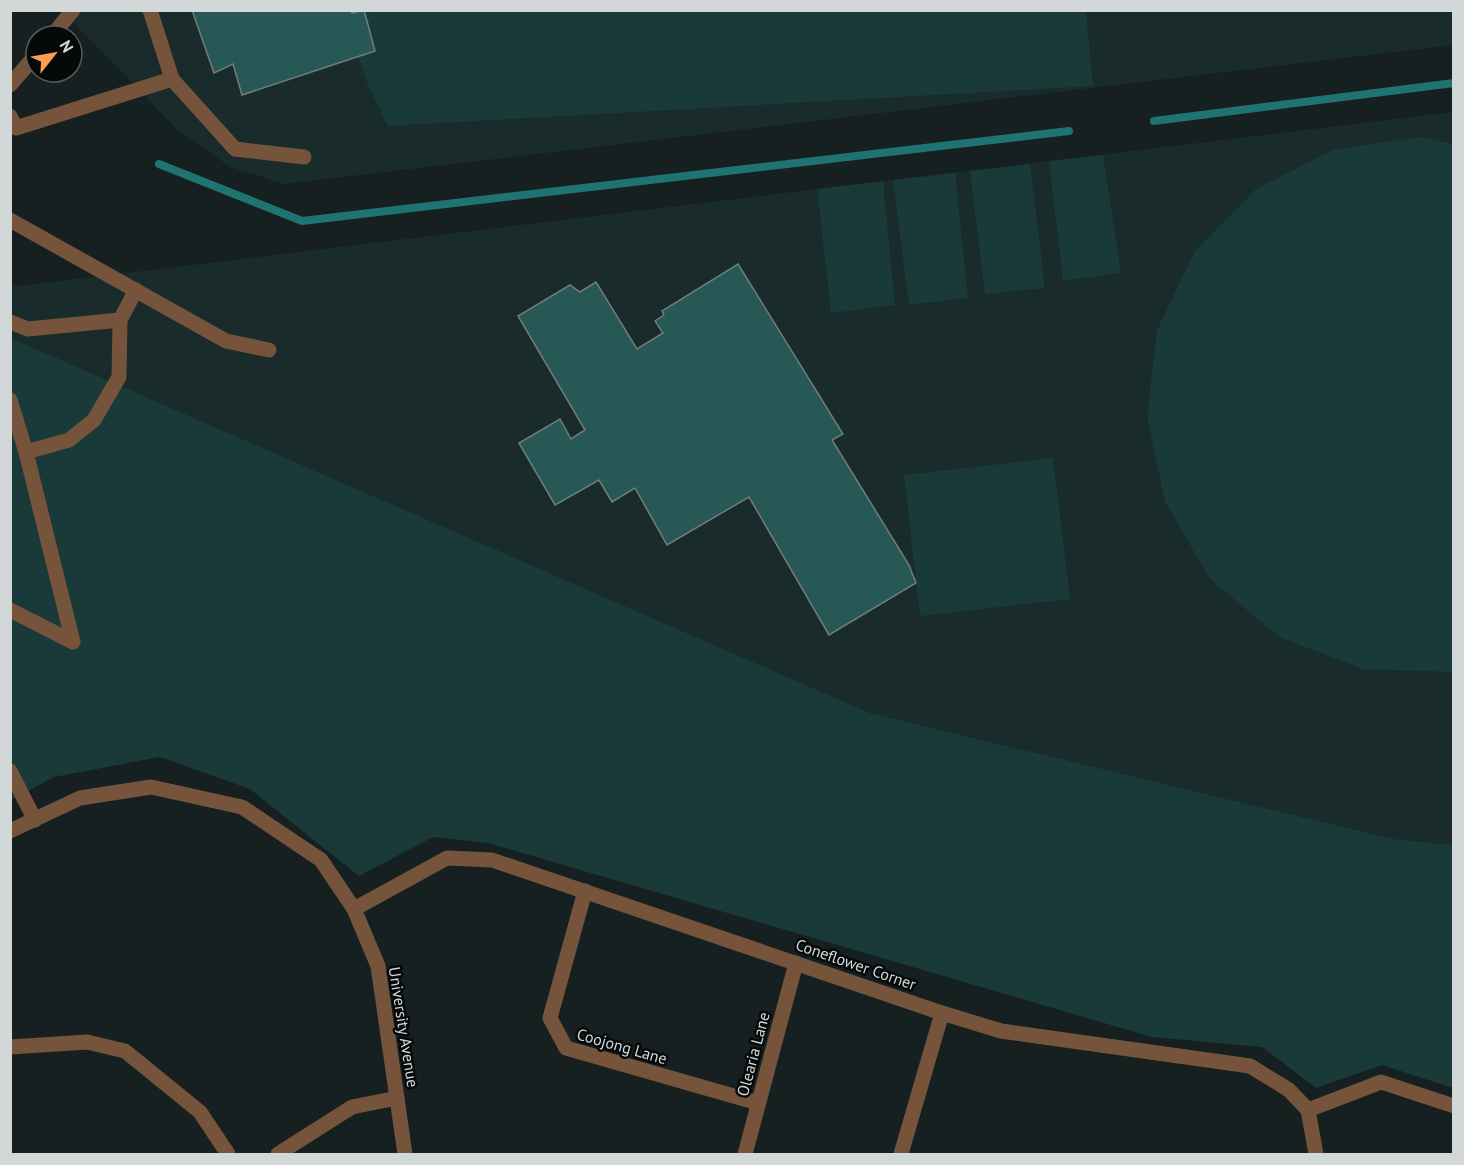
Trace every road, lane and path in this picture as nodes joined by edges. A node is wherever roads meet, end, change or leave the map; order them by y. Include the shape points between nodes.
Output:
1 (73, 10) edge
2 (150, 10) edge
3 (62, 24) edge
4 (24, 69) edge
5 (172, 80) junction
6 (10, 85) edge
7 (10, 116) edge
8 (304, 157) dead end
9 (10, 220) edge
10 (136, 290) junction
11 (120, 320) junction
12 (10, 322) edge
13 (269, 350) dead end
14 (10, 400) edge
15 (26, 452) junction
16 (10, 610) edge
17 (10, 771) edge
18 (34, 820) junction
19 (10, 831) edge
20 (585, 891) junction
21 (354, 909) junction
22 (796, 963) junction
23 (942, 1012) junction
24 (10, 1047) edge
25 (397, 1098) junction
26 (758, 1103) junction
27 (1454, 1106) edge
28 (1308, 1110) junction
29 (228, 1155) edge
30 (278, 1155) edge
31 (405, 1155) edge
32 (745, 1155) edge
33 (901, 1155) edge
34 (1316, 1155) edge

1 - 3 street
2 - 5 street
4 - 6 street
5 - 7 street via 16,128
5 - 8 street via 235,149
9 - 10 street
10 - 11 street
10 - 13 street via 226,341
11 - 12 street via 28,329
11 - 15 street via 119,377 94,420 69,440
14 - 15 street
15 - 16 street via 73,642
17 - 18 street
18 - 19 street, University Avenue
18 - 21 street, University Avenue via 80,798 151,787 242,807 321,860
20 - 21 street, Coneflower Corner via 492,860 447,858
20 - 22 street, Coneflower Corner
20 - 26 street, Coojong Lane via 550,1018 566,1048
21 - 25 street, University Avenue via 378,966
22 - 23 street, Coneflower Corner
22 - 26 street, Olearia Lane
23 - 28 street, Coneflower Corner via 1001,1031 1250,1066 1288,1090
23 - 33 street
24 - 29 street via 87,1042 124,1051 200,1112
25 - 30 street via 352,1107
25 - 31 street, University Avenue
26 - 32 street, Olearia Lane
27 - 28 street via 1381,1082
28 - 34 street

